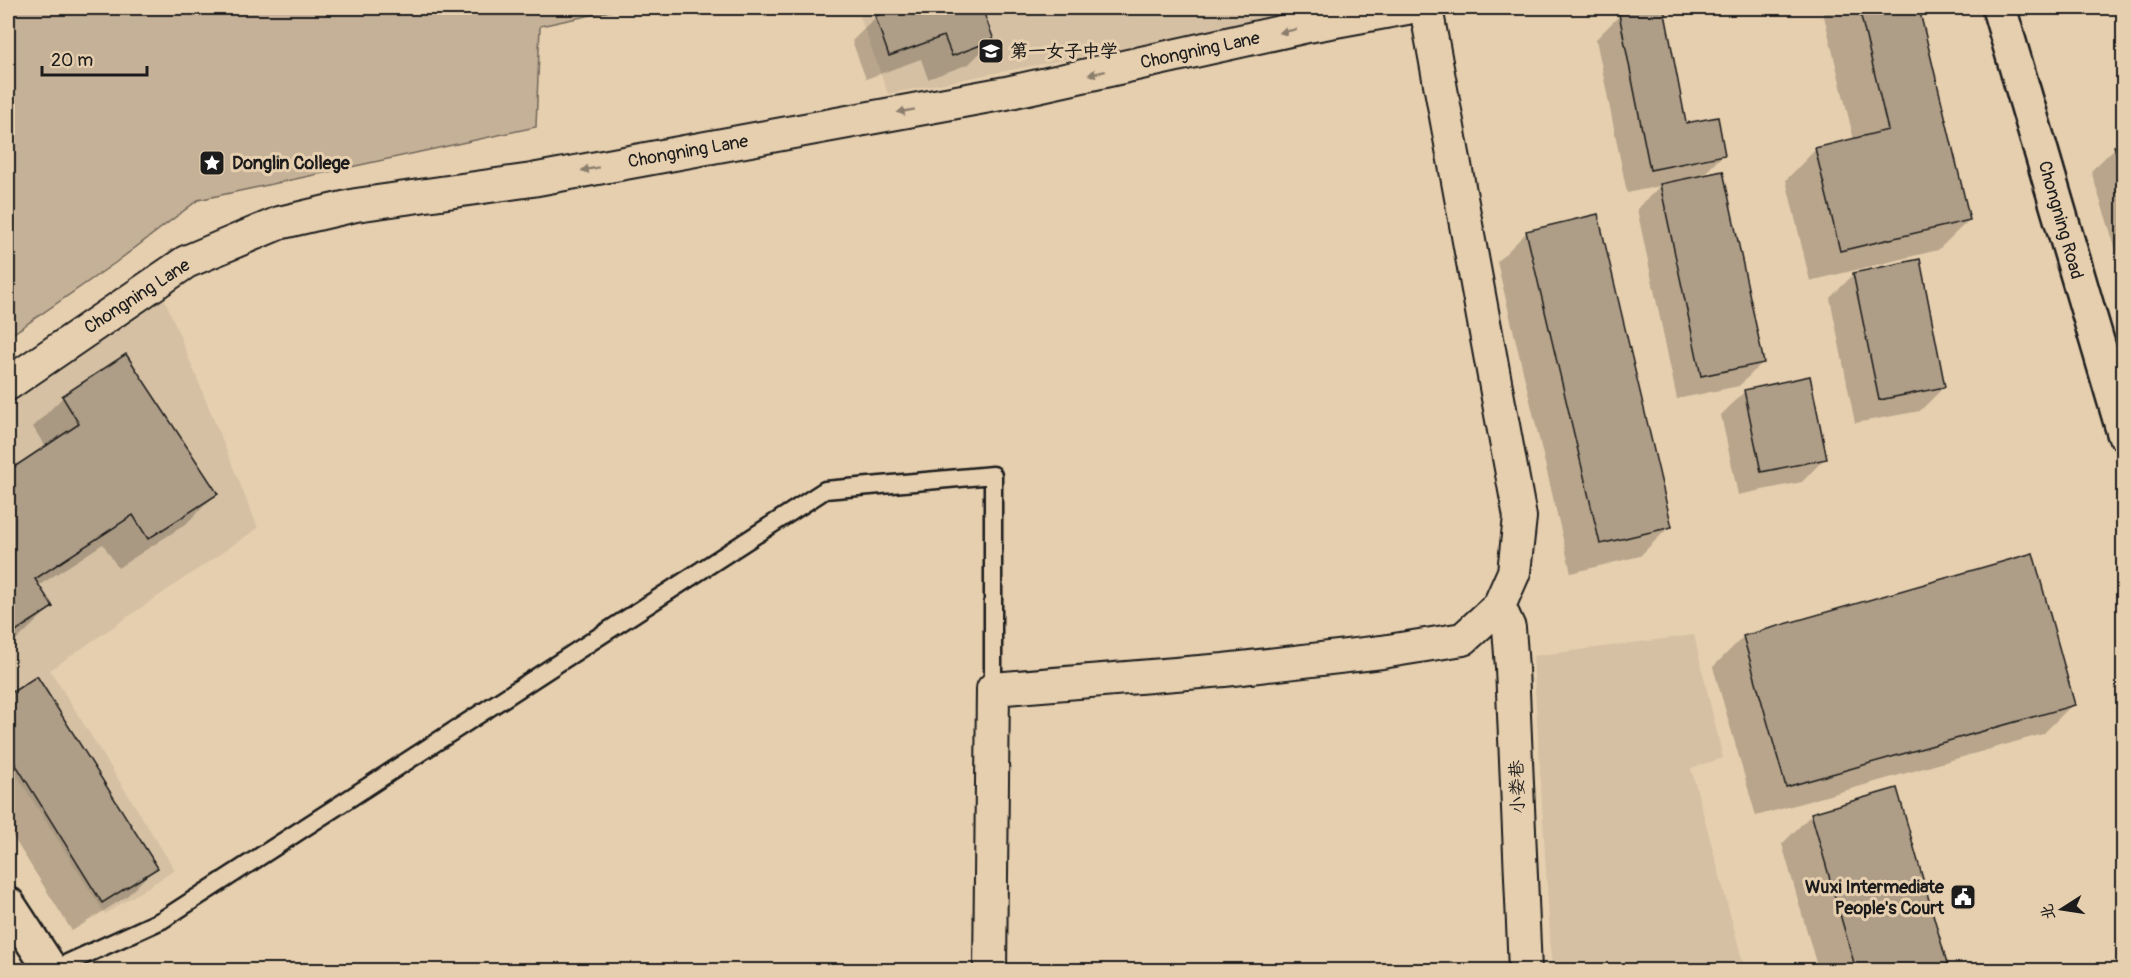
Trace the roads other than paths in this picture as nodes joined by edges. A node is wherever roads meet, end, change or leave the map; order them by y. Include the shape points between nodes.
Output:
1 (1407, 8) edge
2 (1426, 8) edge
3 (1999, 8) edge
4 (8, 384) edge
5 (2124, 433) edge
6 (1499, 606) junction
7 (993, 688) junction
8 (8, 904) edge
9 (51, 970) edge
10 (990, 970) edge
11 (1525, 970) edge

1 -> 4 street, Chongning Lane via 1005,93 531,180 356,205 279,222 186,262
2 - 6 street via 1520,517 1514,572
3 - 5 street, Chongning Road
6 - 7 street via 1463,639 1224,670
6 - 11 street, 小娄巷 via 1509,628 1512,668
7 - 9 lane via 993,475 825,490 162,920
7 - 10 street
8 - 9 street

